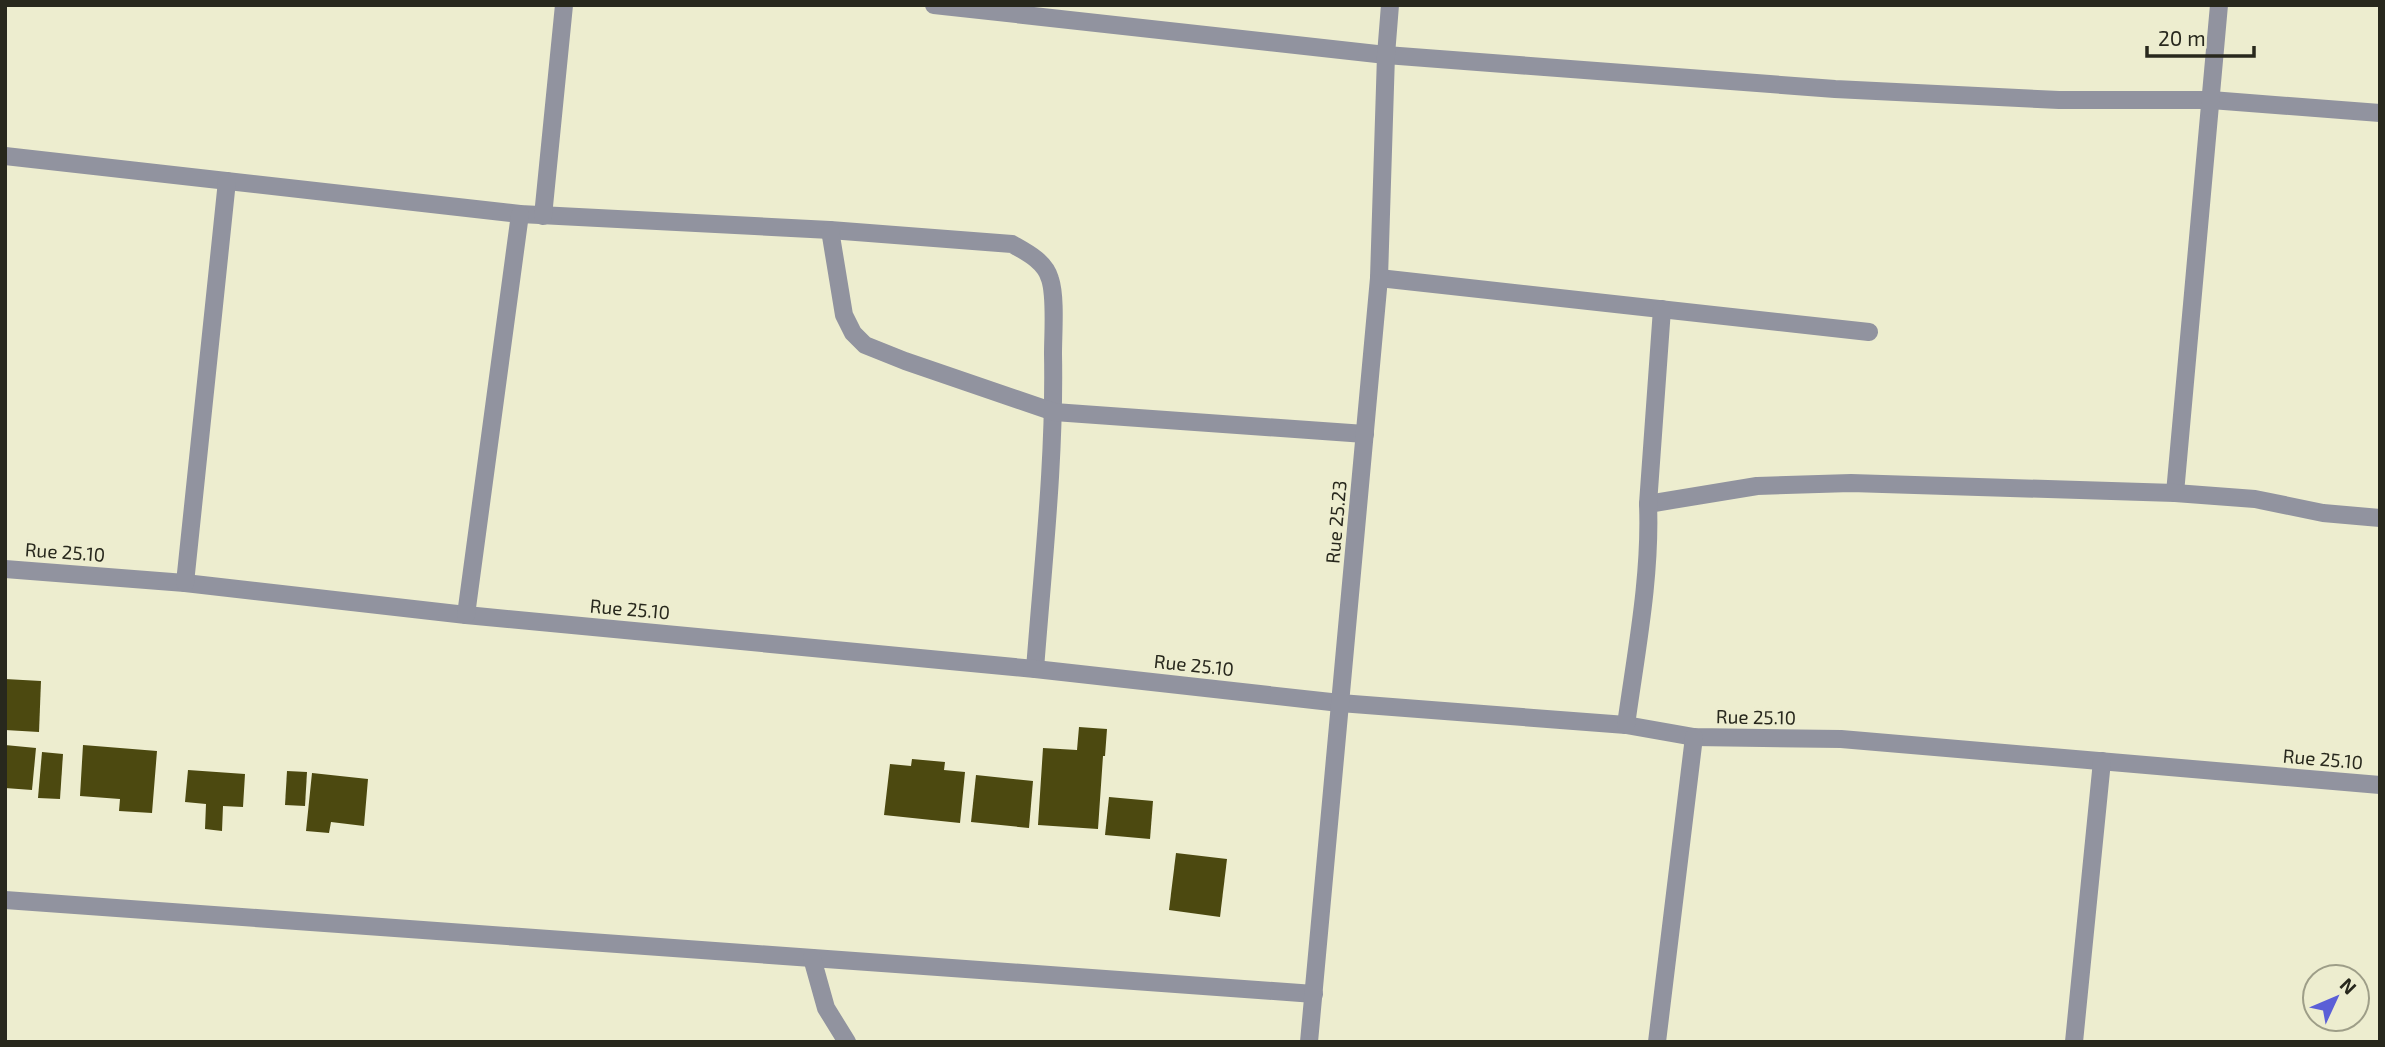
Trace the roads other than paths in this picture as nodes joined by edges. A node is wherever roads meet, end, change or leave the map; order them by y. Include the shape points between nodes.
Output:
1 (564, 5) edge
2 (934, 5) edge
3 (1391, 5) edge
4 (2219, 5) edge
5 (1386, 55) junction
6 (2211, 100) junction
7 (2380, 113) edge
8 (5, 156) edge
9 (227, 181) junction
10 (520, 215) junction
11 (543, 216) junction
12 (831, 230) junction
13 (1379, 278) junction
14 (1662, 309) junction
15 (1869, 331) dead end
16 (1054, 412) junction
17 (1364, 434) junction
18 (2175, 493) junction
19 (1648, 503) junction
20 (2380, 518) edge
21 (5, 569) edge
22 (185, 583) junction
23 (466, 615) junction
24 (1035, 669) junction
25 (1340, 703) junction
26 (1626, 725) junction
27 (1694, 737) junction
28 (2102, 761) junction
29 (2380, 785) edge
30 (5, 900) edge
31 (811, 958) junction
32 (1314, 994) junction
33 (847, 1042) edge
34 (1309, 1042) edge
35 (1657, 1042) edge
36 (2074, 1042) edge

1 - 11 street
2 - 5 street
3 - 5 street, Rue 25.23
4 - 6 street
5 - 6 street via 1835,89 2059,100
5 - 13 street, Rue 25.23
6 - 7 street
6 - 18 street
8 - 9 street
9 - 10 street
9 - 22 street
10 - 11 street
10 - 23 street
11 - 12 street
12 - 16 street via 844,316 865,345
12 - 16 street via 1012,244 1030,254 1050,278
13 - 14 street
13 - 17 street, Rue 25.23
14 - 15 street
14 - 19 street
16 - 17 street
16 - 24 street
17 - 25 street, Rue 25.23
18 - 19 street via 1852,483 1757,486
18 - 20 street via 2255,499 2323,513
19 - 26 street via 1641,611
21 - 22 street, Rue 25.10
22 - 23 street, Rue 25.10
23 - 24 street, Rue 25.10
24 - 25 street, Rue 25.10
25 - 26 street, Rue 25.10
25 - 32 street, Rue 25.23
26 - 27 street, Rue 25.10
27 - 28 street, Rue 25.10 via 1841,739
27 - 35 street
28 - 29 street, Rue 25.10
28 - 36 street
30 - 31 street
31 - 32 street
31 - 33 street via 826,1008
32 - 34 street, Rue 25.23

